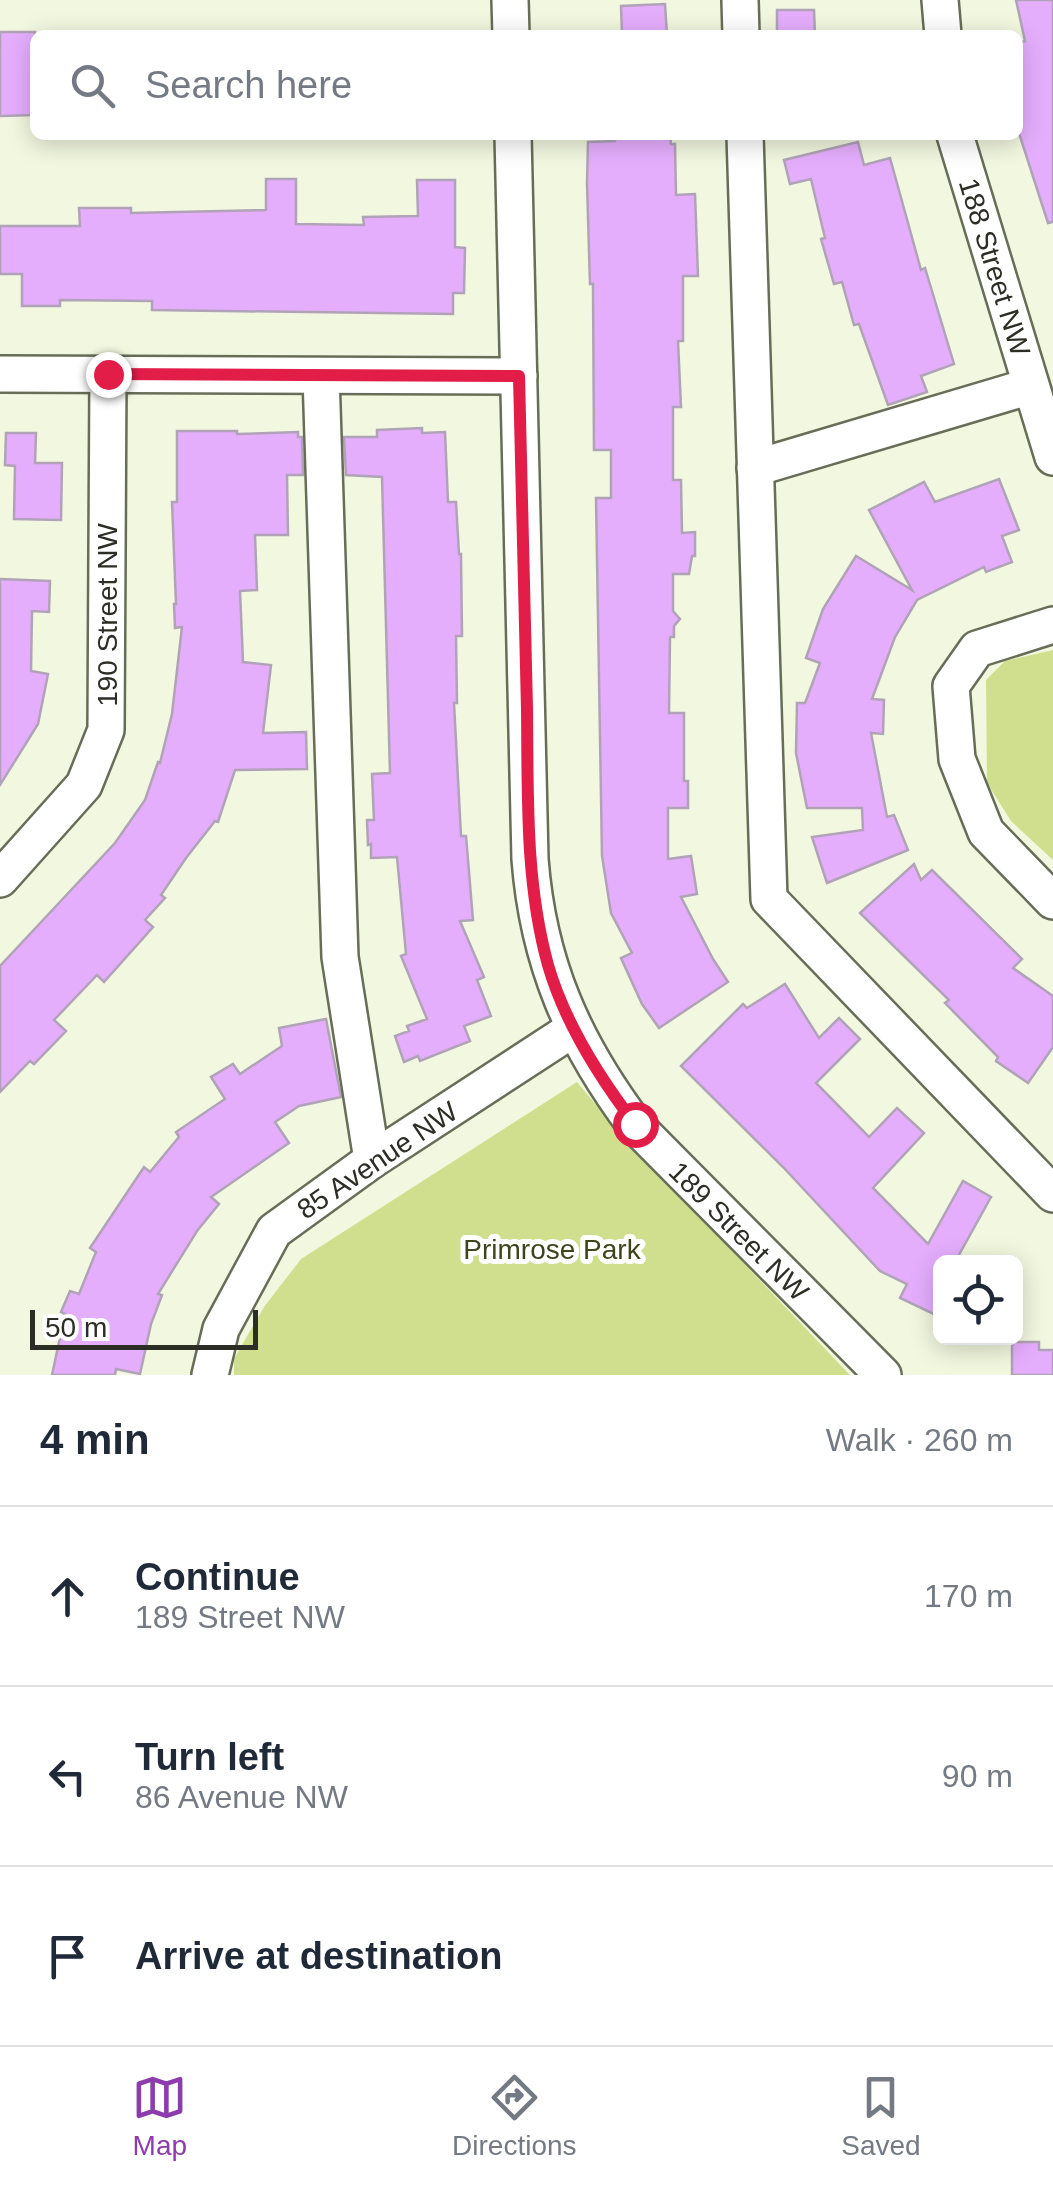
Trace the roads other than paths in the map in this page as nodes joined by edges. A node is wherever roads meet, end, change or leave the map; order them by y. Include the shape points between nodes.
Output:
1 (510, 0) edge
2 (740, 0) edge
3 (940, 0) edge
4 (511, 30) edge
5 (742, 30) edge
6 (943, 30) edge
7 (513, 140) edge
8 (744, 140) edge
9 (957, 140) edge
10 (0, 374) edge
11 (108, 374) junction
12 (321, 376) junction
13 (519, 376) junction
14 (1031, 386) junction
15 (1053, 456) edge
16 (755, 468) junction
17 (1053, 625) edge
18 (0, 879) edge
19 (1053, 901) edge
20 (573, 1029) junction
21 (372, 1160) junction
22 (1053, 1194) edge
23 (210, 1375) edge
24 (883, 1375) edge

1 - 4 street
2 - 5 street
3 - 6 street
7 - 13 street, 189 Street NW
8 - 16 street
9 - 14 street, 188 Street NW
10 - 11 street
11 - 12 street
11 - 18 street, 190 Street NW via 106,730 84,785
12 - 13 street
12 - 21 street via 340,956
13 - 20 street, 189 Street NW via 531,870 545,952
14 - 15 street, 188 Street NW
14 - 16 street
16 - 22 street via 769,900
17 - 19 street via 977,649 951,686 957,759 986,832
20 - 21 street, 85 Avenue NW
20 - 24 street, 189 Street NW via 644,1134
21 - 23 street, 85 Avenue NW via 274,1231 222,1329

